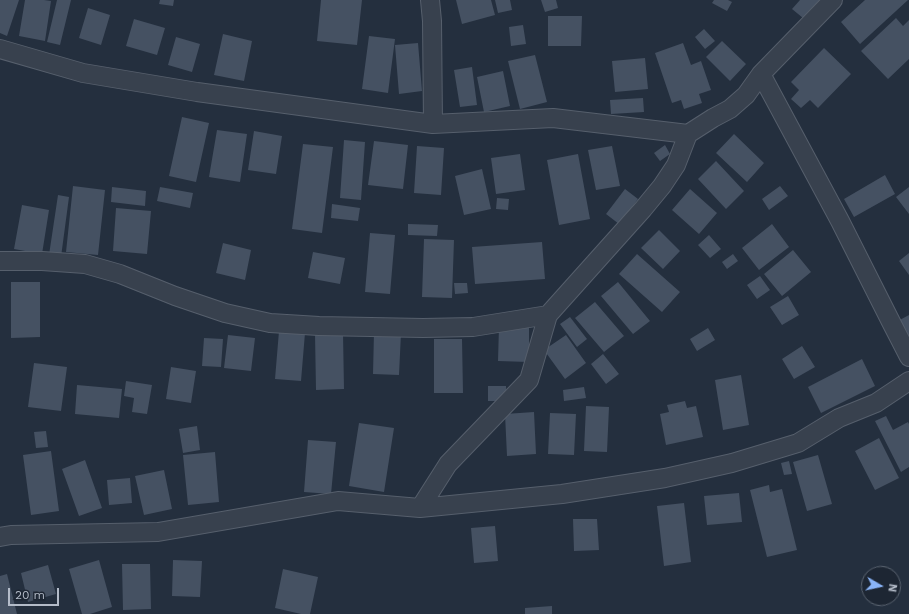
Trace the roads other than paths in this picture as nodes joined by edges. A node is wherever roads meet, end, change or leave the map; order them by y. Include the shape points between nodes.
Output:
1 (430, 0) edge
2 (833, 0) edge
3 (0, 49) edge
4 (761, 74) junction
5 (433, 124) junction
6 (688, 134) junction
7 (0, 261) edge
8 (548, 315) junction
9 (909, 356) edge
10 (909, 381) edge
11 (420, 508) junction
12 (0, 537) edge

1 - 5 street
2 - 4 street
3 - 5 street via 83,73 197,92
4 - 6 street via 746,95 730,109
4 - 9 street via 837,214
5 - 6 street via 553,118
6 - 8 street via 676,165 662,186
7 - 8 street via 85,264 120,274 225,313 270,323 473,327
8 - 11 street via 529,380 448,464
10 - 11 street via 876,402 839,418 798,442 732,463 665,478 562,494
11 - 12 street via 338,501 158,532

